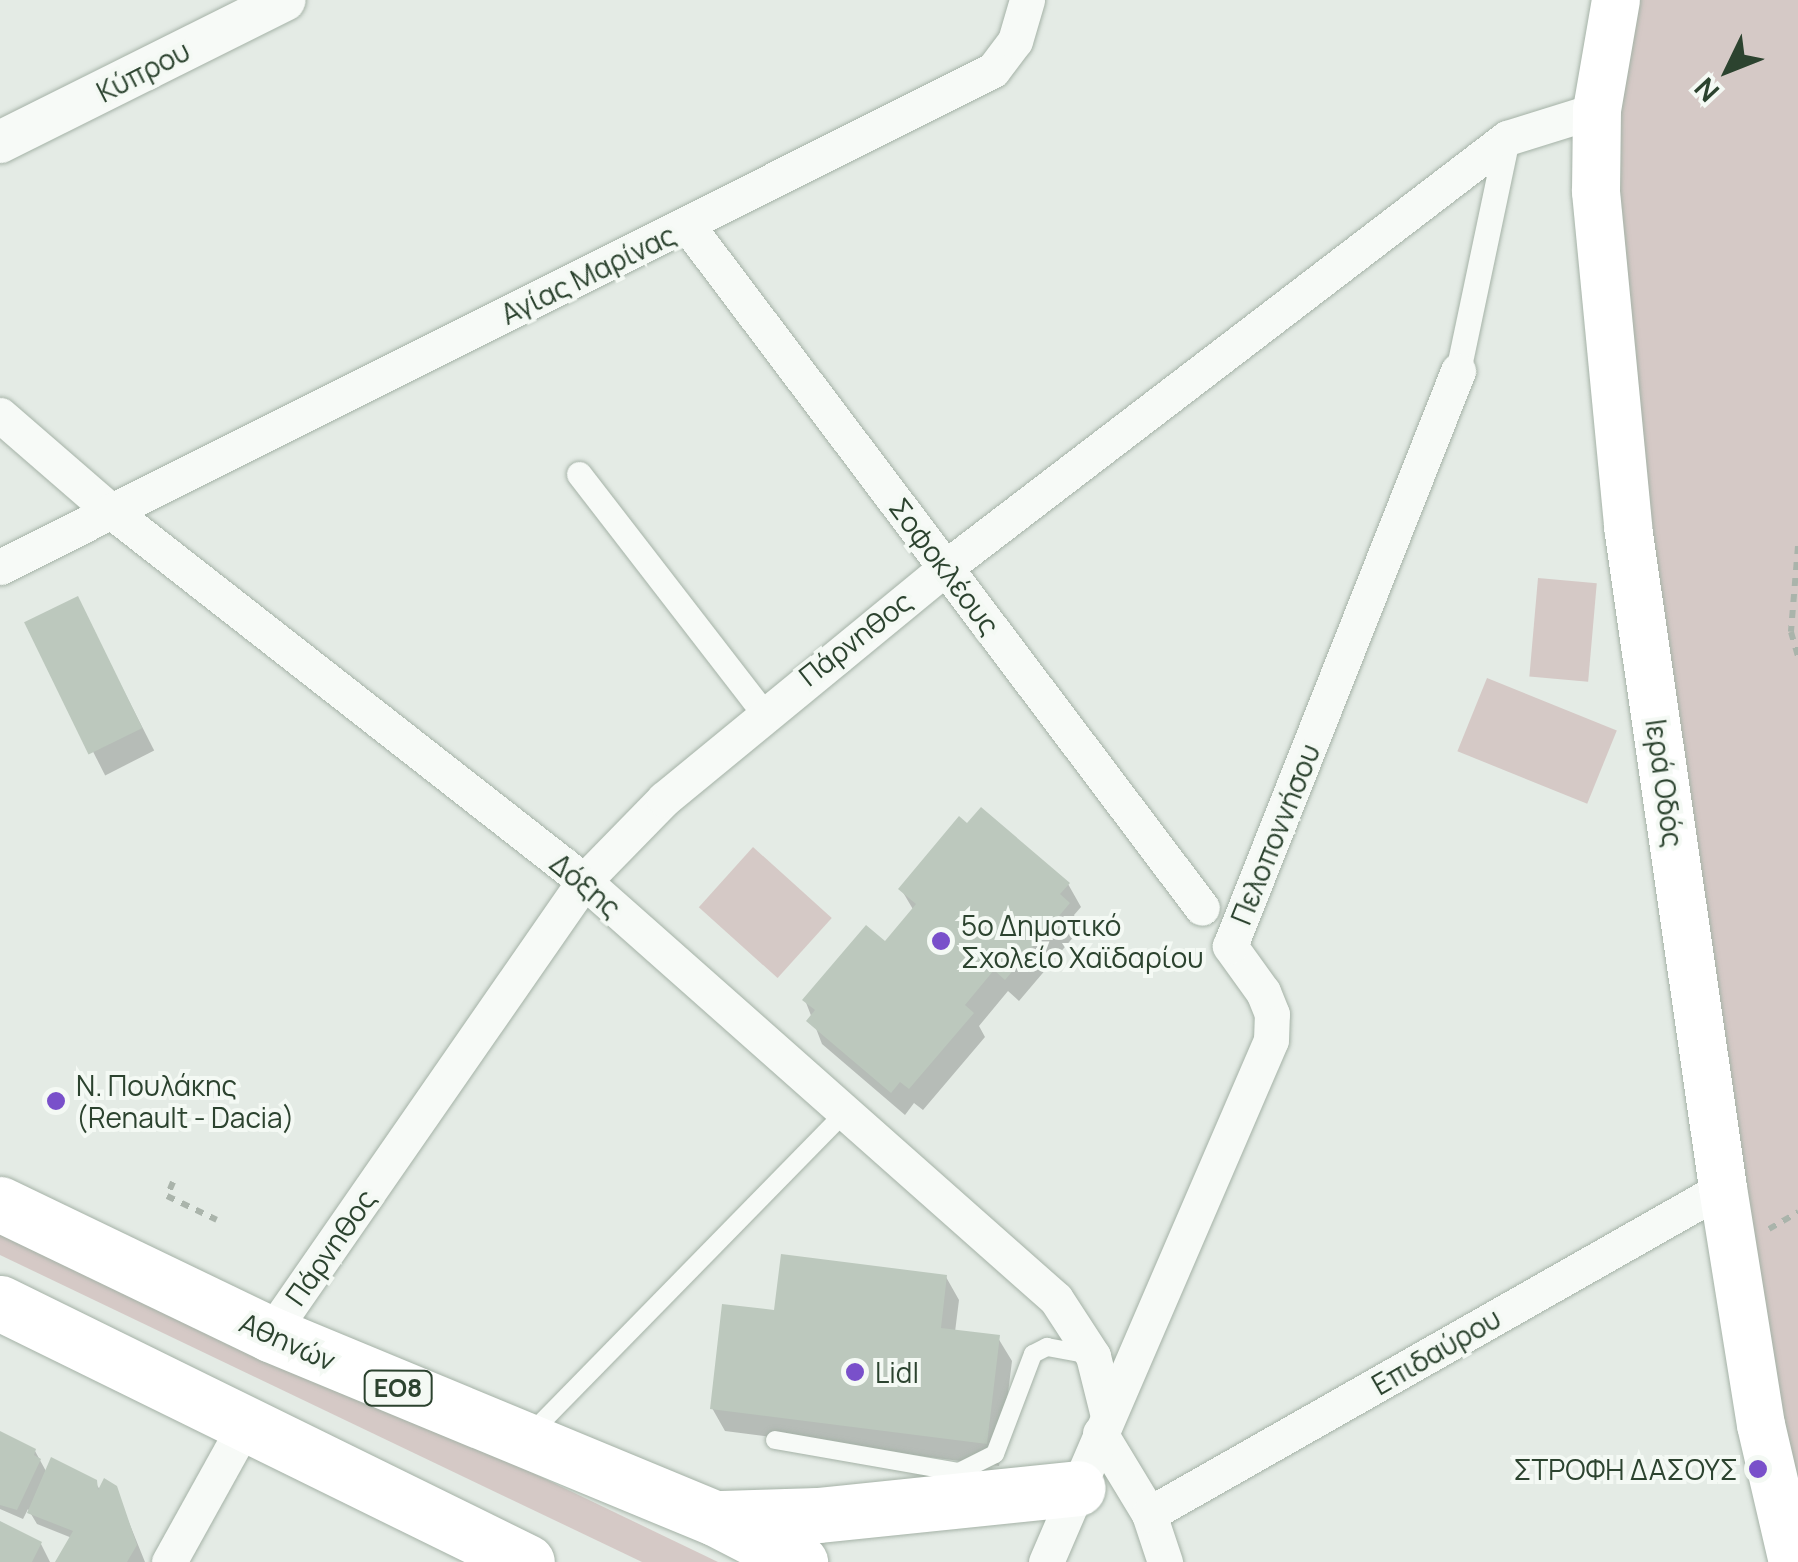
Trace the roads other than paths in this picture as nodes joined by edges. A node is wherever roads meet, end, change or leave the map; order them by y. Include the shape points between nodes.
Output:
1 (285, 0) edge
2 (1027, 0) edge
3 (1616, 0) edge
4 (1597, 110) junction
5 (1507, 138) junction
6 (0, 142) edge
7 (687, 224) junction
8 (1458, 370) joint
9 (0, 414) edge
10 (579, 474) dead end
11 (112, 511) junction
12 (0, 566) edge
13 (946, 567) junction
14 (762, 712) junction
15 (584, 881) junction
16 (1202, 908) dead end
17 (845, 1112) junction
18 (1723, 1188) junction
19 (0, 1204) edge
20 (0, 1303) edge
21 (270, 1334) junction
22 (1093, 1356) junction
23 (247, 1422) junction
24 (1103, 1422) junction
25 (525, 1440) junction
26 (775, 1440) dead end
27 (1078, 1488) junction
28 (1150, 1514) junction
29 (716, 1518) junction
30 (1788, 1560) edge
31 (169, 1562) edge
32 (527, 1562) edge
33 (800, 1562) edge
34 (1046, 1562) edge
35 (1166, 1562) edge

1 - 6 street, Κύπρου
2 - 7 street, Αγίας Μαρίνας via 1016,41 993,70
3 - 4 main road, Ιερά Οδός
4 - 5 street, Πάρνηθος
4 - 18 main road, Ιερά Οδός via 1596,192 1628,527
5 - 8 street, Πελοποννήσου
5 - 13 street, Πάρνηθος
7 - 11 street, Αγίας Μαρίνας
7 - 13 street, Σοφοκλέους
8 - 24 street, Πελοποννήσου via 1230,946 1263,992 1272,1014 1271,1040
9 - 11 street, Δόξης
10 - 14 street
11 - 12 street, Αγίας Μαρίνας
11 - 15 street, Δόξης
13 - 14 street, Πάρνηθος
13 - 16 street, Σοφοκλέους
14 - 15 street, Πάρνηθος
15 - 17 street, Δόξης
15 - 21 street, Πάρνηθος
17 - 22 street, Δόξης via 1056,1299
17 - 25 lane
18 - 28 street, Επιδαύρου
18 - 30 main road, Ιερά Οδός
19 - 21 highway, Αθηνών / ΕΟ8
20 - 23 highway
21 - 25 highway, Αθηνών / ΕΟ8
22 - 24 street, Δόξης
22 - 26 lane via 1047,1347 1034,1354 995,1454 958,1472
23 - 31 street
23 - 32 highway
24 - 27 street, Πελοποννήσου
24 - 28 street
25 - 29 highway, Αθηνών / ΕΟ8
27 - 29 highway via 925,1506
27 - 34 street, Πελοποννήσου
28 - 35 street
29 - 33 highway, Αθηνών / ΕΟ8

